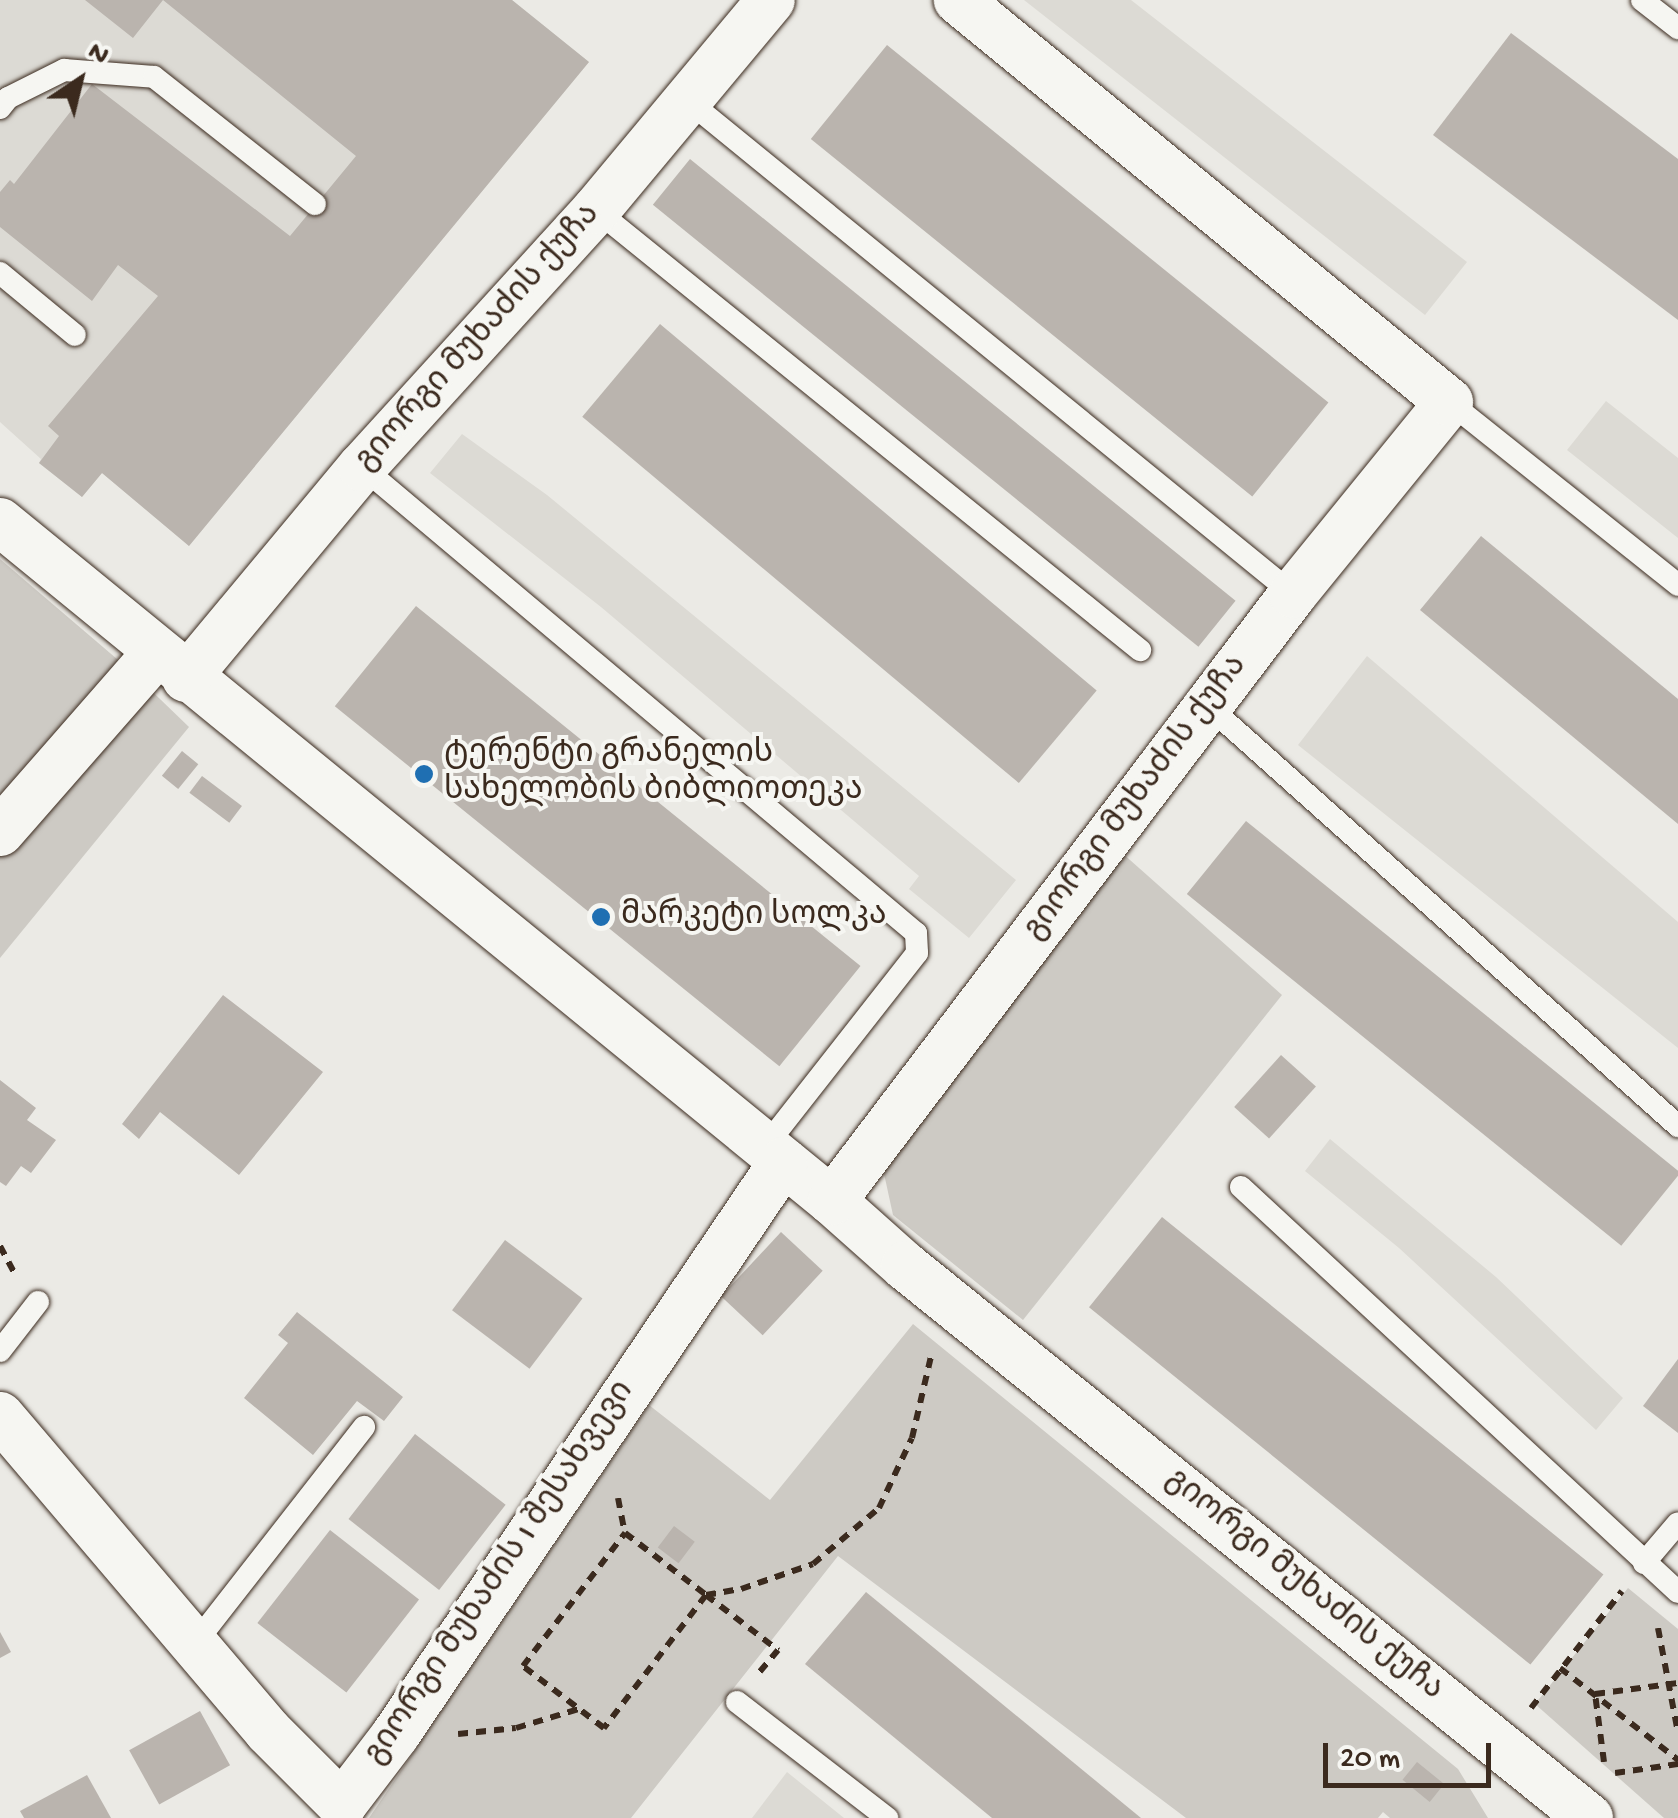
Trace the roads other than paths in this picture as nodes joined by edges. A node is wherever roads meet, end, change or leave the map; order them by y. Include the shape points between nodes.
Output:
1 (772, 0) edge
2 (958, 0) edge
3 (1642, 0) edge
4 (1678, 28) edge
5 (687, 100) junction
6 (0, 108) edge
7 (315, 204) dead end
8 (596, 210) junction
9 (0, 273) edge
10 (74, 335) dead end
11 (1448, 402) junction
12 (362, 467) junction
13 (0, 522) edge
14 (1678, 585) edge
15 (1293, 594) junction
16 (1140, 650) dead end
17 (171, 666) junction
18 (1207, 705) junction
19 (0, 832) edge
20 (1678, 1126) edge
21 (774, 1155) junction
22 (1241, 1187) dead end
23 (832, 1201) junction
24 (38, 1302) dead end
25 (0, 1351) edge
26 (0, 1416) edge
27 (364, 1427) dead end
28 (0, 1462) edge
29 (63, 1489) junction
30 (1678, 1523) edge
31 (1644, 1563) junction
32 (1678, 1592) edge
33 (196, 1642) junction
34 (737, 1702) road end
35 (1526, 1766) junction
36 (337, 1812) edge
37 (886, 1818) edge
38 (1542, 1818) edge
39 (1589, 1818) edge

1 - 5 street, გიორგი მუხაძის ქუჩა
2 - 11 street
3 - 4 lane
5 - 8 street, გიორგი მუხაძის ქუჩა
5 - 15 lane
6 - 7 lane via 64,70 154,77
8 - 12 street, გიორგი მუხაძის ქუჩა
8 - 16 lane
9 - 10 lane
11 - 14 lane
11 - 15 street, გიორგი მუხაძის ქუჩა
12 - 17 street, გიორგი მუხაძის ქუჩა
12 - 21 lane via 916,933 917,952
13 - 17 street, გიორგი მუხაძის ქუჩა
15 - 18 street, გიორგი მუხაძის ქუჩა
17 - 19 street
17 - 21 street, გიორგი მუხაძის ქუჩა
18 - 20 lane
18 - 23 street, გიორგი მუხაძის ქუჩა
21 - 23 street, გიორგი მუხაძის ქუჩა
21 - 36 street, გიორგი მუხაძის I შესახვევი via 396,1734
22 - 31 lane
23 - 35 street, გიორგი მუხაძის ქუჩა
24 - 25 lane
26 - 29 street, გიორგი მუხაძის I შესახვევი
27 - 33 lane
28 - 29 street
29 - 33 street, გიორგი მუხაძის I შესახვევი
30 - 31 lane
31 - 32 lane
33 - 36 street, გიორგი მუხაძის I შესახვევი
34 - 37 lane
35 - 38 street
35 - 39 street, გიორგი მუხაძის ქუჩა

